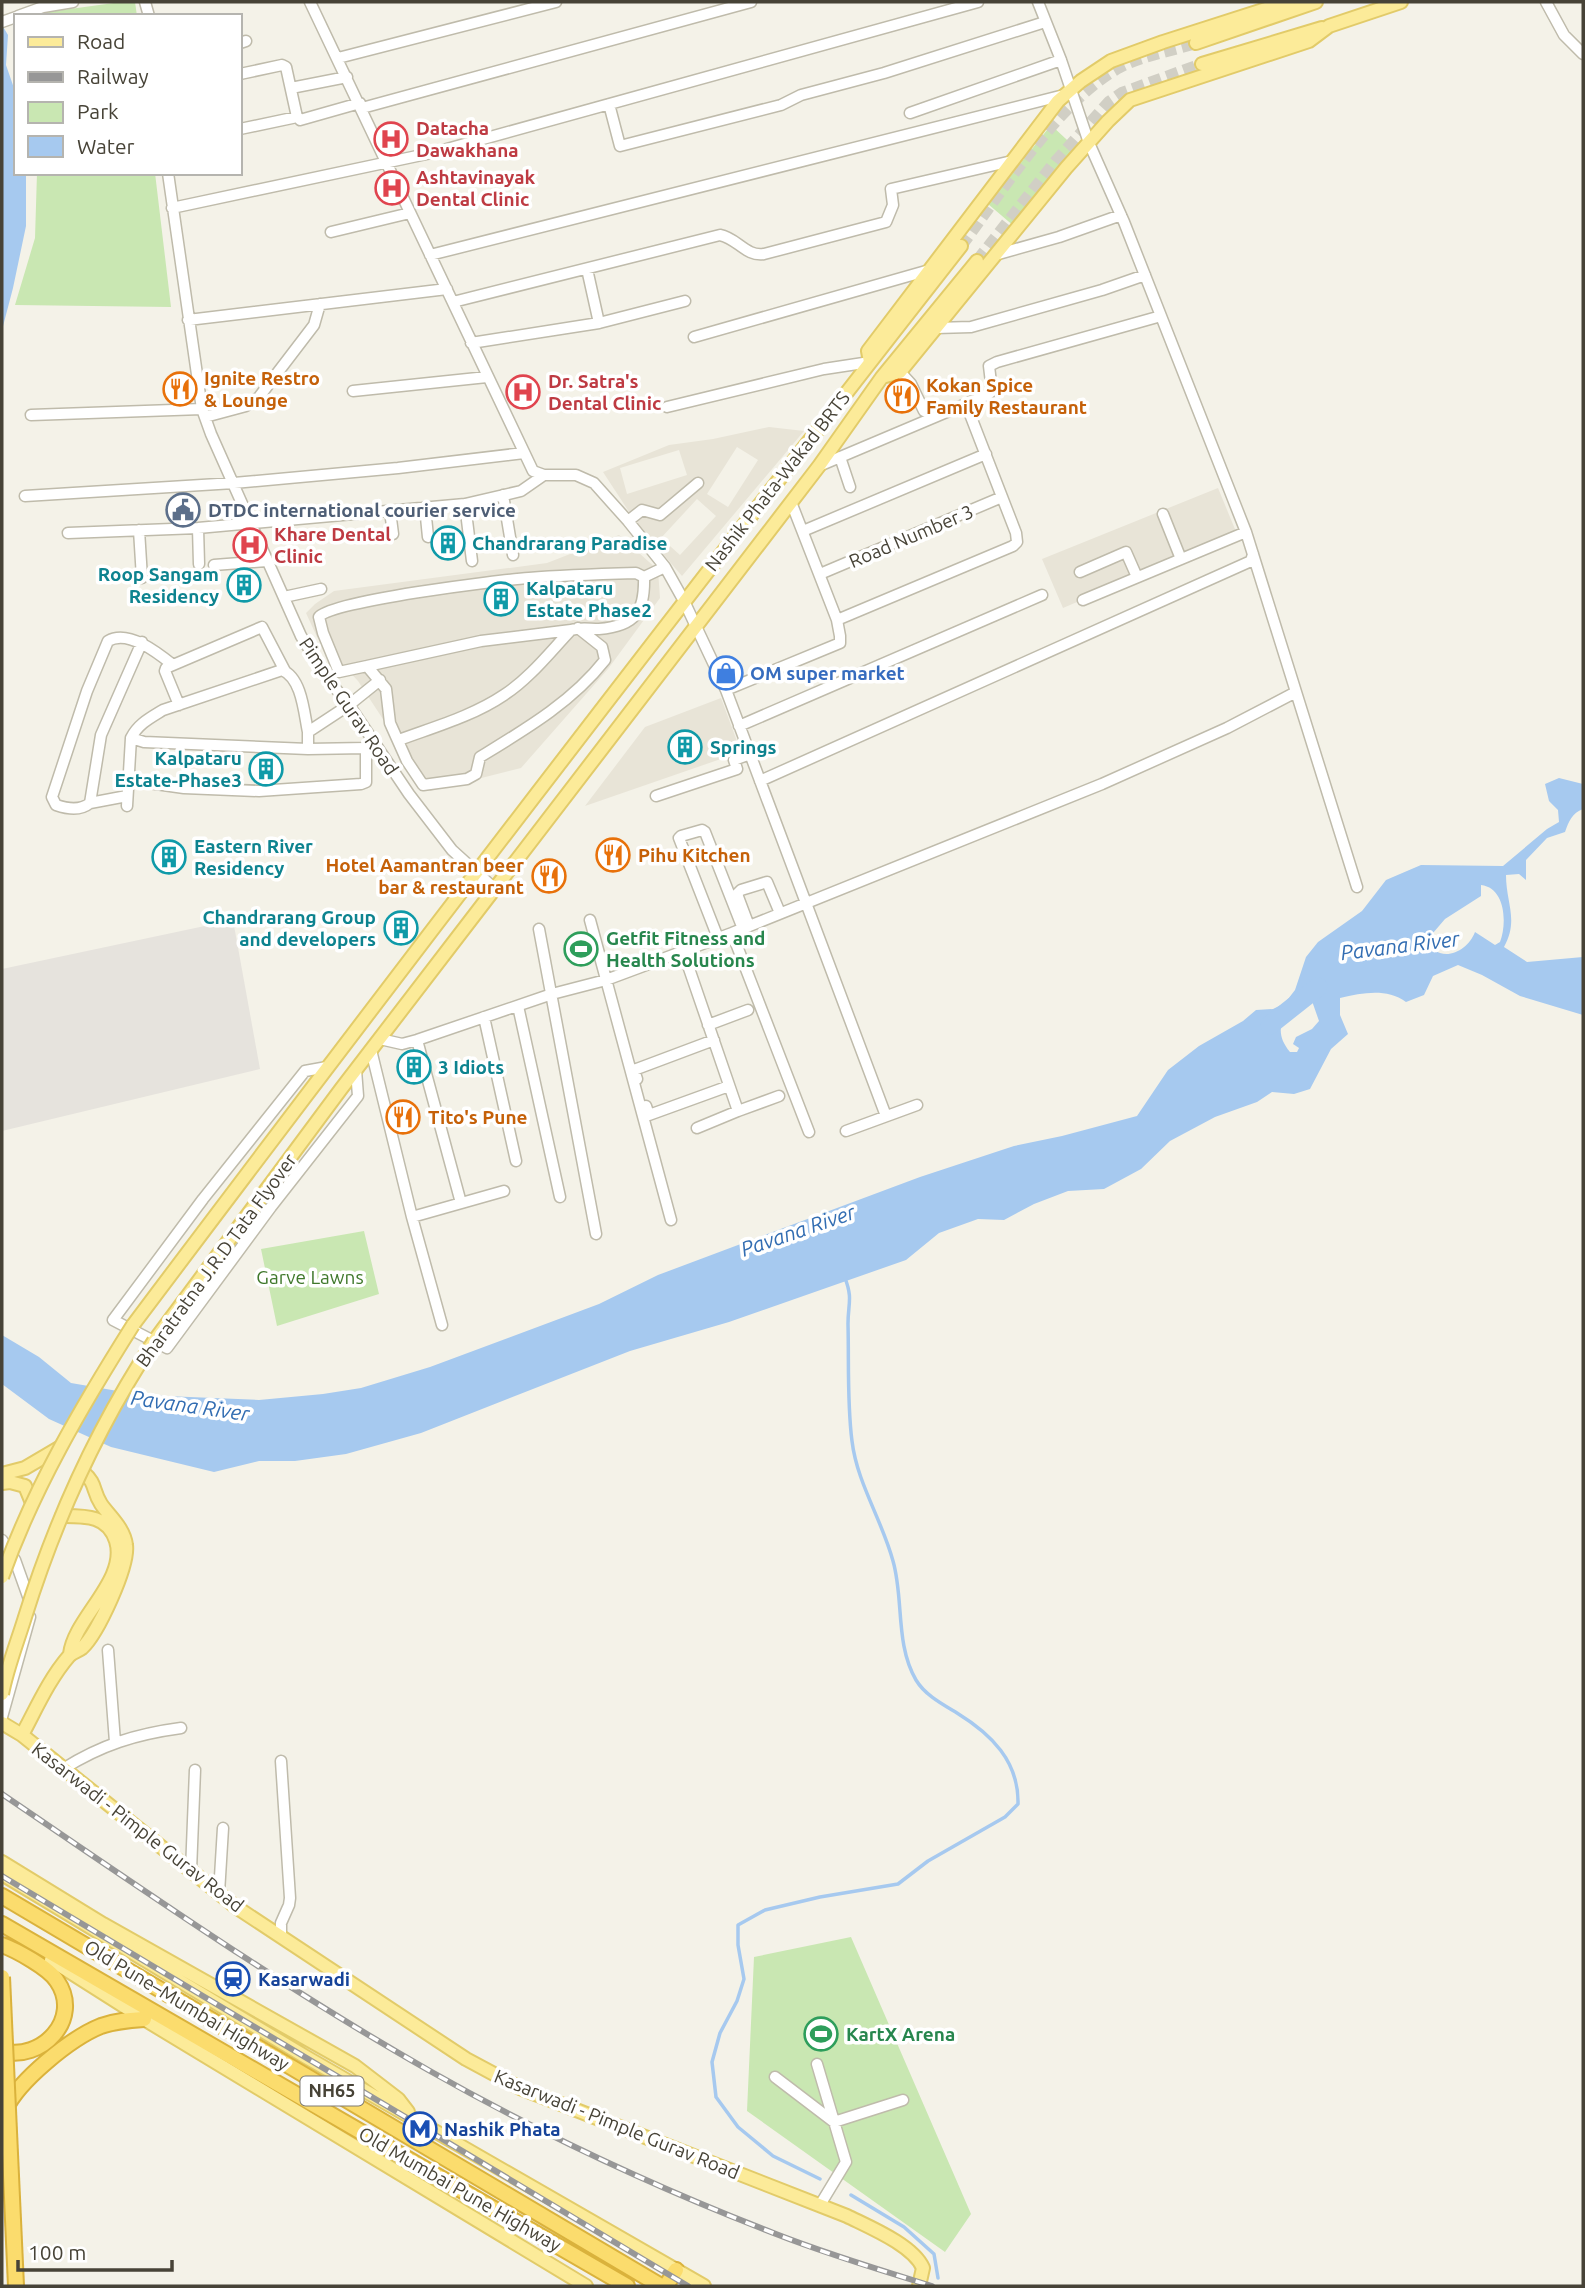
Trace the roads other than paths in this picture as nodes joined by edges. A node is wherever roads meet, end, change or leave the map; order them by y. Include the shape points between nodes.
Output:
1 (73, 2) edge
2 (310, 2) edge
3 (556, 2) edge
4 (751, 2) edge
5 (978, 2) edge
6 (1038, 2) edge
7 (1288, 2) edge
8 (1316, 2) edge
9 (1401, 2) edge
10 (1546, 2) edge
11 (22, 14) edge
12 (1045, 22) junction
13 (1329, 26) junction
14 (1196, 43) tunnel mouth
15 (1583, 54) edge
16 (338, 58) junction
17 (1061, 60) junction
18 (1202, 64) tunnel mouth
19 (242, 74) edge
20 (347, 77) junction
21 (291, 88) junction
22 (1068, 92) junction
23 (609, 104) junction
24 (361, 105) junction
25 (910, 113) dead end
26 (300, 120) dead end
27 (242, 129) edge
28 (1088, 143) junction
29 (1012, 161) junction
30 (387, 163) junction
31 (168, 175) edge
32 (172, 208) junction
33 (410, 213) junction
34 (1121, 215) junction
35 (331, 232) dead end
36 (961, 246) tunnel mouth
37 (430, 255) junction
38 (994, 255) junction
39 (977, 261) tunnel mouth
40 (587, 269) junction
41 (926, 271) junction
42 (1145, 275) junction
43 (447, 289) junction
44 (685, 301) dead end
45 (453, 302) junction
46 (320, 304) junction
47 (1161, 316) junction
48 (188, 320) junction
49 (599, 323) junction
50 (936, 328) junction
51 (694, 337) dead end
52 (471, 343) junction
53 (870, 362) junction
54 (900, 372) junction
55 (487, 377) junction
56 (882, 377) junction
57 (353, 391) dead end
58 (966, 404) junction
59 (667, 407) dead end
60 (924, 411) dead end
61 (203, 413) junction
62 (32, 415) dead end
63 (524, 453) junction
64 (986, 454) junction
65 (840, 457) junction
66 (819, 466) junction
67 (544, 475) junction
68 (234, 483) junction
69 (698, 483) dead end
70 (850, 487) dead end
71 (503, 495) junction
72 (25, 496) dead end
73 (1002, 497) junction
74 (791, 502) junction
75 (465, 504) junction
76 (425, 507) junction
77 (390, 511) junction
78 (1163, 514) dead end
79 (628, 521) junction
80 (251, 523) junction
81 (198, 528) junction
82 (139, 530) junction
83 (803, 531) junction
84 (1246, 532) junction
85 (68, 533) dead end
86 (393, 534) dead end
87 (428, 537) dead end
88 (1253, 554) junction
89 (513, 555) dead end
90 (1181, 559) junction
91 (267, 561) junction
92 (472, 561) dead end
93 (199, 564) dead end
94 (214, 565) dead end
95 (665, 567) junction
96 (1080, 572) dead end
97 (820, 574) junction
98 (1137, 577) junction
99 (142, 578) dead end
100 (644, 578) junction
101 (321, 589) dead end
102 (1042, 595) dead end
103 (284, 597) junction
104 (1083, 600) dead end
105 (684, 601) junction
106 (837, 620) junction
107 (695, 627) junction
108 (574, 629) junction
109 (142, 642) junction
110 (173, 665) junction
111 (367, 666) junction
112 (285, 671) junction
113 (380, 680) junction
114 (726, 690) junction
115 (1296, 692) junction
116 (179, 705) junction
117 (349, 705) junction
118 (739, 726) junction
119 (308, 732) junction
120 (131, 738) junction
121 (399, 740) junction
122 (308, 749) junction
123 (750, 754) junction
124 (128, 780) junction
125 (760, 781) junction
126 (656, 796) dead end
127 (90, 803) junction
128 (476, 874) junction
129 (1357, 887) dead end
130 (495, 889) junction
131 (804, 903) junction
132 (780, 913) junction
133 (590, 920) dead end
134 (746, 927) junction
135 (540, 929) dead end
136 (732, 933) junction
137 (718, 939) junction
138 (684, 951) junction
139 (606, 980) junction
140 (552, 994) junction
141 (518, 1006) junction
142 (748, 1010) dead end
143 (484, 1017) junction
144 (708, 1025) junction
145 (380, 1039) junction
146 (417, 1040) junction
147 (714, 1040) junction
148 (371, 1050) junction
149 (327, 1067) junction
150 (356, 1070) junction
151 (729, 1086) junction
152 (779, 1096) dead end
153 (917, 1105) dead end
154 (738, 1111) junction
155 (886, 1116) junction
156 (697, 1128) dead end
157 (846, 1131) dead end
158 (809, 1132) dead end
159 (516, 1161) dead end
160 (504, 1191) dead end
161 (560, 1197) dead end
162 (461, 1203) junction
163 (412, 1217) junction
164 (671, 1220) dead end
165 (596, 1234) dead end
166 (442, 1325) dead end
167 (59, 1448) junction
168 (83, 1472) junction
169 (2, 1474) edge
170 (2, 1483) edge
171 (32, 1503) junction
172 (62, 1516) junction
173 (2, 1540) edge
174 (2, 1577) edge
175 (108, 1650) dead end
176 (70, 1654) junction
177 (2, 1694) edge
178 (2, 1717) edge
179 (2, 1723) edge
180 (181, 1728) dead end
181 (22, 1735) junction
182 (115, 1742) junction
183 (281, 1760) dead end
184 (63, 1769) junction
185 (195, 1770) dead end
186 (223, 1828) dead end
187 (2, 1862) edge
188 (191, 1871) junction
189 (2, 1874) edge
190 (219, 1893) junction
191 (4, 1898) edge
192 (4, 1925) edge
193 (281, 1936) junction
194 (5, 1946) edge
195 (2, 1977) edge
196 (144, 2019) junction
197 (2, 2051) edge
198 (817, 2064) dead end
199 (775, 2077) dead end
200 (903, 2099) dead end
201 (2, 2118) edge
202 (412, 2118) junction
203 (834, 2122) junction
204 (820, 2205) junction
205 (676, 2270) junction
206 (16, 2286) edge
207 (586, 2286) edge
208 (627, 2286) edge
209 (664, 2286) edge
210 (704, 2286) edge
211 (919, 2286) edge

1 - 11 street
2 - 16 street
3 - 16 street
4 - 24 street
5 - 23 street
6 - 12 street
7 - 22 main road via 1111,61
8 - 14 main road
9 - 13 main road
10 - 15 street via 1564,35
12 - 17 street
12 - 23 street via 801,95 781,105 620,146
13 - 18 main road
13 - 28 main road via 1309,41 1130,100
16 - 20 street
17 - 22 street
17 - 25 street
19 - 21 street via 282,65
20 - 21 street
20 - 24 street
21 - 27 street via 297,117
22 - 28 street
22 - 29 main road
22 - 37 street
23 - 30 street
24 - 26 street
24 - 30 street
28 - 34 street
28 - 38 main road
29 - 40 street via 891,189 893,205 886,222 764,254 752,254 720,235
29 - 41 main road
30 - 32 street
30 - 33 street
31 - 32 street, Pimple Gurav Road
32 - 48 street, Pimple Gurav Road
33 - 35 street
33 - 37 street
34 - 38 street
34 - 42 street
36 - 53 main road, Nashik Phata-Wakad BRTS
37 - 43 street
38 - 50 main road
39 - 56 main road, Bharatratna J.R.D Tata Flyover
40 - 45 street
40 - 49 street
41 - 51 street
41 - 53 main road via 868,351
42 - 47 street
42 - 50 street via 971,327
43 - 45 street
43 - 46 street
44 - 49 street
45 - 52 street
46 - 48 street
46 - 61 street via 314,325 259,397 246,406
47 - 58 street via 996,362 989,366 992,391
47 - 84 street
48 - 61 street, Pimple Gurav Road
49 - 52 street
50 - 54 main road
52 - 55 street
53 - 59 street
53 - 105 main road, Nashik Phata-Wakad BRTS
54 - 56 main road
54 - 60 street
55 - 57 street
55 - 63 street
56 - 66 main road, Bharatratna J.R.D Tata Flyover
58 - 64 street
58 - 65 street
61 - 62 street
61 - 68 street, Pimple Gurav Road
63 - 67 street via 533,471
63 - 68 street
64 - 73 street
64 - 83 street
65 - 66 street
65 - 70 street
66 - 74 main road, Bharatratna J.R.D Tata Flyover
67 - 71 street via 521,491
67 - 79 street via 576,475 594,483
68 - 72 street
68 - 80 street, Pimple Gurav Road
69 - 79 street via 660,515 642,510
71 - 75 street
71 - 89 street
73 - 97 street, Road Number 3
73 - 106 street via 1016,533 1013,546
74 - 83 street
74 - 107 main road, Bharatratna J.R.D Tata Flyover
75 - 76 street
75 - 92 street
76 - 77 street
76 - 87 street
77 - 80 street
77 - 86 street
78 - 90 street
79 - 95 street
80 - 81 street
80 - 91 street, Pimple Gurav Road
81 - 82 street
81 - 93 street
82 - 85 street
82 - 99 street
83 - 97 street
84 - 88 street
84 - 90 street
88 - 115 street
88 - 125 street via 1251,561
90 - 98 street
91 - 94 street
91 - 103 street, Pimple Gurav Road
95 - 100 street
95 - 105 street
96 - 98 street via 1126,552
97 - 106 street
98 - 104 street
100 - 108 street via 643,605 638,613 619,625
100 - 111 street via 636,573 526,578 350,604 321,613 323,633 339,672
101 - 103 street
102 - 118 street
103 - 117 street, Pimple Gurav Road via 301,636
105 - 107 street
105 - 128 main road, Nashik Phata-Wakad BRTS
106 - 114 street via 841,636 835,647
107 - 114 street
107 - 130 main road, Bharatratna J.R.D Tata Flyover
108 - 111 street via 481,641
108 - 121 street via 503,696
108 - 121 street via 602,647 605,660 544,719 480,757 476,774 423,785
109 - 110 street
109 - 127 street via 101,735
109 - 127 street via 108,641 52,797 62,807 80,809
110 - 112 street via 262,627
110 - 116 street via 165,671
111 - 113 street
112 - 116 street
112 - 119 street via 300,695
113 - 117 street
113 - 121 street
114 - 118 street
115 - 129 street
115 - 131 street via 1102,784
116 - 120 street via 147,719
117 - 119 street
117 - 128 street, Pimple Gurav Road via 409,794
118 - 123 street
119 - 122 street
120 - 122 street
120 - 124 street
122 - 124 street via 366,748 366,782 259,791
123 - 125 street
123 - 126 street via 734,760 737,769
124 - 127 street via 127,801
125 - 131 street
128 - 130 street, Pimple Gurav Road
128 - 149 main road, Bharatratna J.R.D Tata Flyover
130 - 145 main road, Bharatratna J.R.D Tata Flyover
131 - 132 street
131 - 155 street
132 - 134 street
132 - 134 street via 767,882 741,890 737,894
133 - 139 street
134 - 136 street
134 - 137 street via 705,832 681,836
135 - 140 street
136 - 137 street
136 - 158 street
137 - 138 street
138 - 139 street
138 - 144 street
139 - 140 street
139 - 164 street
140 - 141 street
140 - 165 street
141 - 143 street
141 - 161 street
142 - 144 street
143 - 146 street
143 - 159 street
144 - 147 street
145 - 146 street via 402,1044
145 - 148 main road, Bharatratna J.R.D Tata Flyover
146 - 162 street
147 - 151 street
147 - 151 street via 634,1070 649,1115
148 - 150 main road, Bharatratna J.R.D Tata Flyover
148 - 163 street
149 - 150 street via 305,1071 113,1320 167,1348 358,1096
149 - 167 main road, Bharatratna J.R.D Tata Flyover, bridge via 133,1325
150 - 168 main road, Bharatratna J.R.D Tata Flyover, bridge via 154,1341
151 - 154 street
152 - 154 street
153 - 155 street
154 - 156 street
155 - 157 street
160 - 162 street
162 - 163 street
163 - 166 street
167 - 169 main road via 25,1468
167 - 171 main road, Bharatratna J.R.D Tata Flyover, bridge
168 - 172 main road, Bharatratna J.R.D Tata Flyover, bridge
168 - 176 main road via 120,1529 127,1555 103,1614 83,1647
170 - 171 main road via 25,1486
171 - 174 main road, Bharatratna J.R.D Tata Flyover, bridge
172 - 176 main road via 92,1516 110,1529 117,1546 114,1569 72,1641
172 - 177 main road, Bharatratna J.R.D Tata Flyover, bridge via 45,1554
173 - 178 street via 20,1571 31,1607
175 - 182 street
176 - 181 main road
179 - 181 main road, Kasarwadi - Pimple Gurav Road
180 - 182 street
181 - 184 main road, Kasarwadi - Pimple Gurav Road
182 - 184 street
183 - 193 street via 289,1906 282,1916
184 - 188 main road, Kasarwadi - Pimple Gurav Road
185 - 188 street
186 - 190 street
187 - 202 main road via 355,2066 398,2099
188 - 190 main road, Kasarwadi - Pimple Gurav Road
189 - 202 main road
190 - 193 main road, Kasarwadi - Pimple Gurav Road
191 - 209 highway, Old Pune–Mumbai Highway / NH65
192 - 194 highway
192 - 196 main road
192 - 208 highway, Old Mumbai Pune Highway / NH65
193 - 204 main road, Kasarwadi - Pimple Gurav Road via 466,2059 520,2088
194 - 197 highway via 57,1979 63,1992 63,2018 51,2039 39,2047 13,2054
195 - 206 highway, bridge
196 - 201 highway via 119,2021 77,2039 24,2084
196 - 207 main road
198 - 203 street
199 - 203 street
200 - 203 street
202 - 205 main road
203 - 204 street via 846,2162
204 - 211 main road, Kasarwadi - Pimple Gurav Road via 876,2230 918,2259 923,2269
205 - 209 highway
205 - 210 main road

